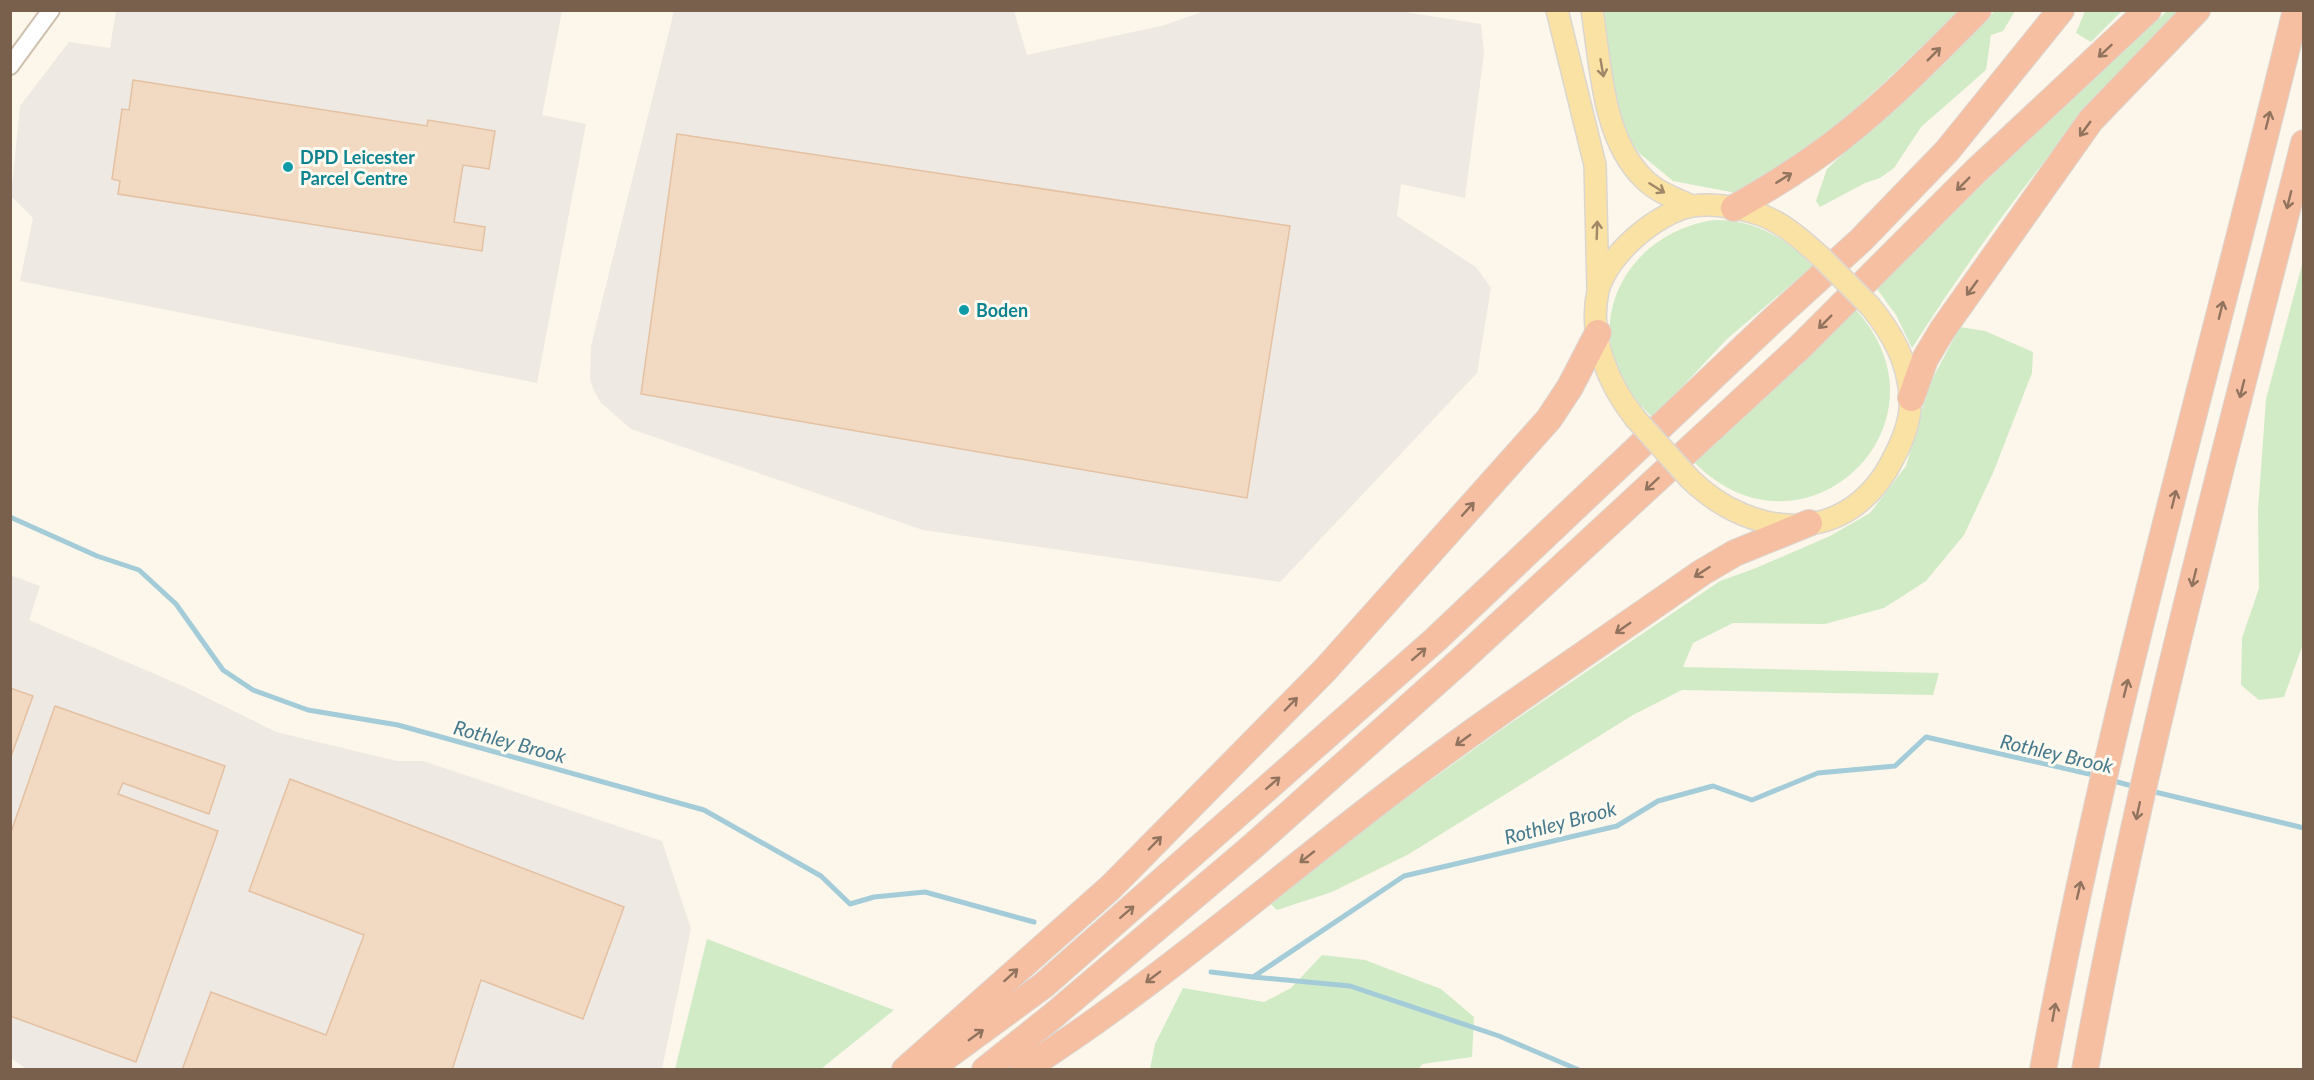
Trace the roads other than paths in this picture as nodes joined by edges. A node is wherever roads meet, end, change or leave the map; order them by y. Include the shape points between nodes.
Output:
1 (51, 10) edge
2 (1557, 10) edge
3 (1592, 10) edge
4 (1978, 10) edge
5 (2061, 10) edge
6 (2148, 10) edge
7 (2197, 10) edge
8 (2295, 15) edge
9 (10, 66) edge
10 (2304, 143) edge
11 (1692, 206) junction
12 (1734, 208) junction
13 (1598, 289) junction
14 (1598, 333) junction
15 (1911, 398) junction
16 (1809, 523) junction
17 (905, 1070) edge
18 (928, 1070) edge
19 (985, 1070) edge
20 (1023, 1070) edge
21 (2043, 1070) edge
22 (2085, 1070) edge

1 - 9 street
13 -> 2 main road via 1595,165
3 -> 11 main road via 1609,107 1621,149 1646,181
12 -> 4 highway via 1842,138
18 -> 5 highway via 1044,985 1444,632 1861,240 1947,151
6 -> 19 highway via 1976,171 1800,347 1459,662 1252,847
7 -> 15 highway via 2091,120 1943,329 1924,359
21 -> 8 highway via 2066,947 2112,745
10 -> 22 highway via 2150,754
11 - 12 main road
11 - 13 main road via 1657,221 1632,240
12 - 15 main road, bridge via 1785,228 1820,256 1870,306 1899,349
13 - 14 main road
14 - 16 main road, bridge via 1612,384 1635,418 1710,498 1741,515 1784,525
17 -> 14 highway via 1112,887 1325,670 1549,419 1575,380
15 - 16 main road via 1900,446 1875,488 1846,513
16 -> 20 highway via 1735,553 1701,573 1402,784 1159,972

